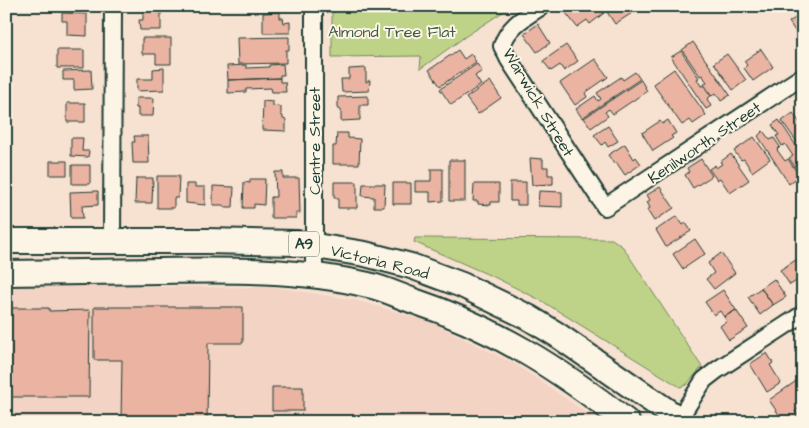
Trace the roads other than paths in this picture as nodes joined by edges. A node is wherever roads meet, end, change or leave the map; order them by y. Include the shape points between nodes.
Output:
1 (113, 6) edge
2 (314, 6) edge
3 (542, 6) edge
4 (803, 76) edge
5 (605, 207) joint
6 (6, 241) edge
7 (112, 241) junction
8 (315, 246) junction
9 (6, 273) edge
10 (314, 275) junction
11 (803, 314) edge
12 (679, 421) edge
13 (627, 422) edge

1 - 7 street
2 - 8 street, Centre Street
3 - 5 street, Warwick Street via 517,23 505,36 502,46
4 - 5 street, Kenilworth Street
6 - 7 highway, Victoria Road / A9
7 - 8 highway, Victoria Road / A9 via 259,242
8 - 10 street, Centre Street
8 - 12 highway, Victoria Road / A9 via 412,266 495,300 556,334
9 - 10 highway, Victoria Road / A9 via 212,270
10 - 13 highway, Victoria Road / A9 via 370,285 453,315 501,337 551,366
11 - 12 street via 704,380

